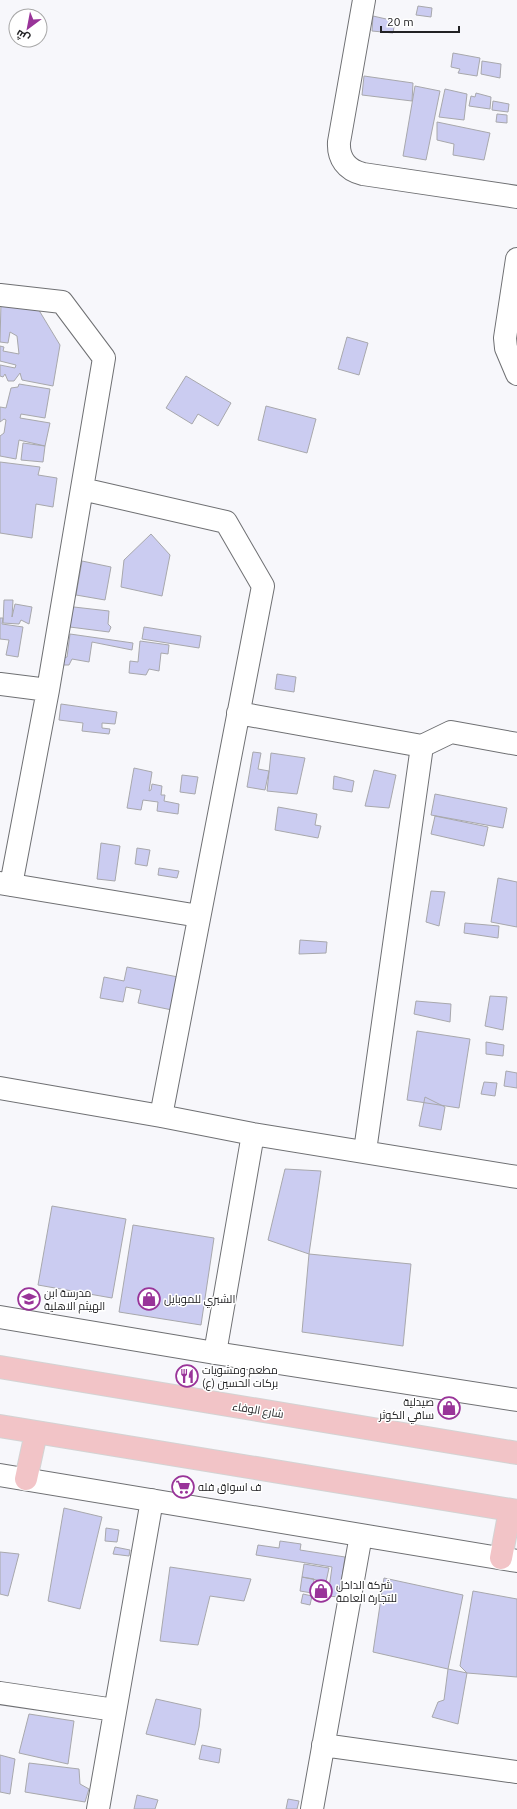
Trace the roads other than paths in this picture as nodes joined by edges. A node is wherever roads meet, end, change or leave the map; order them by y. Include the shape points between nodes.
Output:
1 (364, 0) edge
2 (517, 197) edge
3 (517, 259) edge
4 (0, 295) edge
5 (517, 374) edge
6 (82, 489) junction
7 (0, 684) edge
8 (48, 690) junction
9 (238, 713) junction
10 (517, 744) edge
11 (422, 746) junction
12 (6, 884) edge
13 (199, 916) junction
14 (0, 1088) edge
15 (161, 1116) junction
16 (253, 1134) junction
17 (365, 1151) junction
18 (517, 1177) edge
19 (0, 1317) edge
20 (215, 1353) junction
21 (0, 1367) edge
22 (517, 1400) edge
23 (0, 1426) edge
24 (36, 1433) junction
25 (517, 1452) edge
26 (0, 1474) edge
27 (26, 1479) junction
28 (152, 1500) junction
29 (514, 1511) edge
30 (361, 1535) junction
31 (509, 1560) edge
32 (0, 1694) edge
33 (115, 1710) junction
34 (323, 1745) junction
35 (517, 1772) edge
36 (98, 1809) edge
37 (312, 1809) edge

1 - 2 street via 338,149 344,163 363,174
3 - 5 street via 505,338 506,348
4 - 6 street via 62,302 104,358
6 - 8 street
6 - 9 street via 226,522 263,586
7 - 8 street
8 - 12 street
9 - 11 street
9 - 13 street
10 - 11 street via 451,732
11 - 17 street
12 - 13 street
13 - 15 street
14 - 15 street
15 - 16 street
16 - 17 street
16 - 20 street
17 - 18 street
19 - 20 street
20 - 22 street
21 - 25 main road, شارع الوفاء
23 - 24 main road
24 - 27 main road
24 - 29 main road
26 - 27 street
27 - 28 street
28 - 30 street
28 - 33 street
29 - 31 main road
30 - 31 street
30 - 34 street
32 - 33 street
33 - 36 street
34 - 35 street
34 - 37 street

